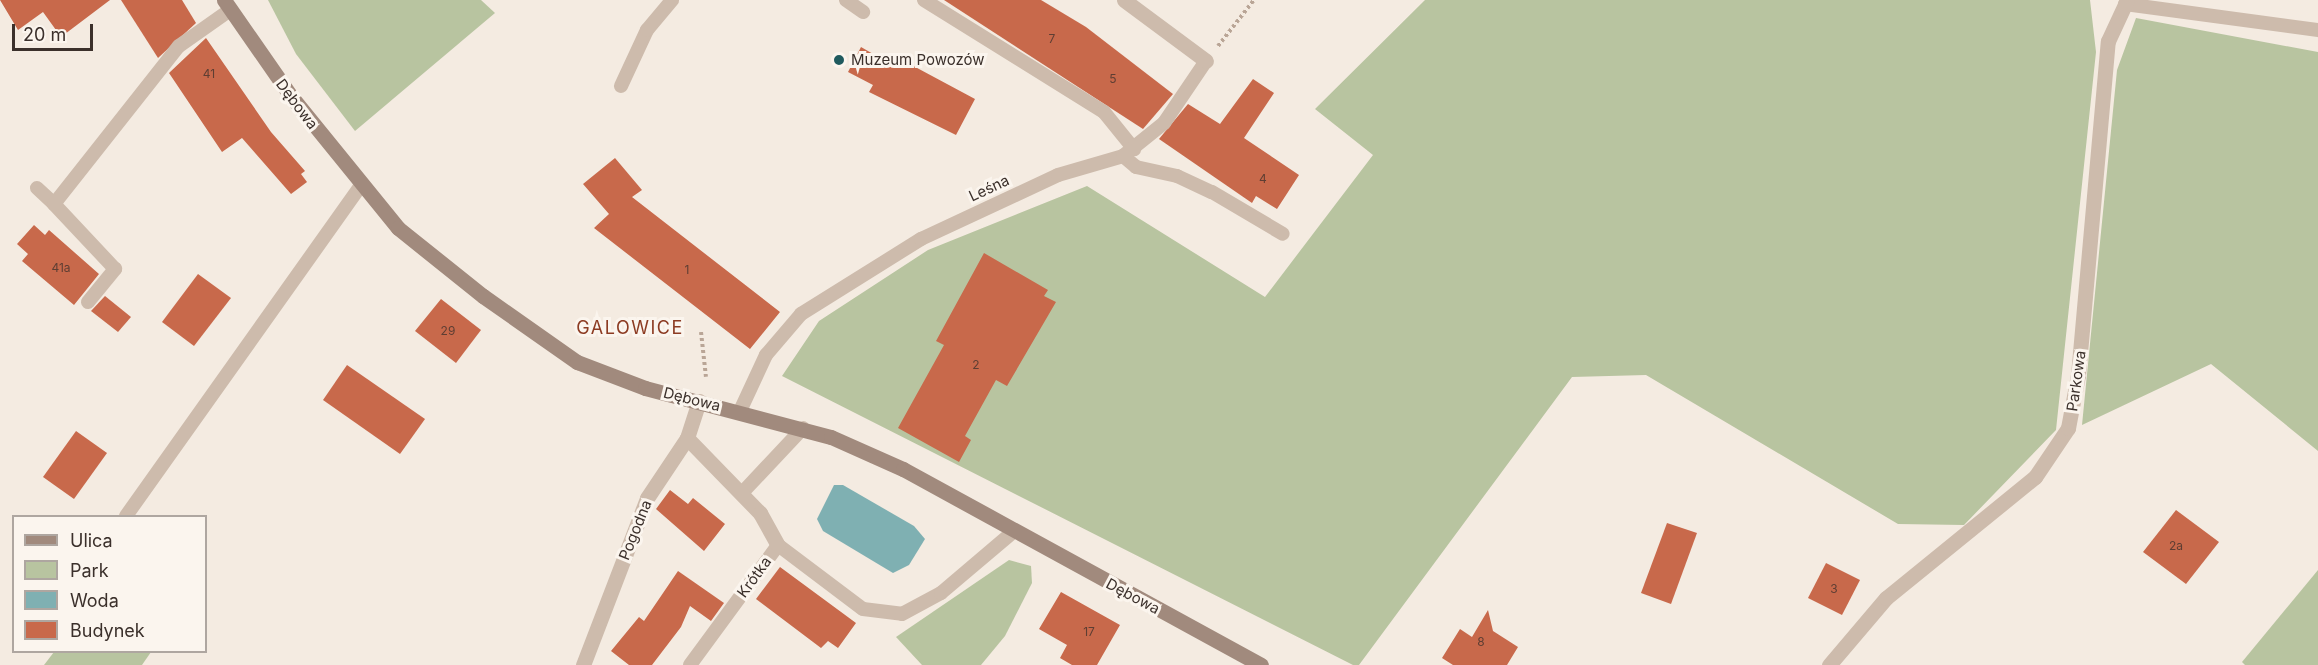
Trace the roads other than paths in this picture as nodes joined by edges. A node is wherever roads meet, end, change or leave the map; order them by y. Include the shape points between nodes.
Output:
1 (672, 0) edge
2 (846, 0) edge
3 (924, 0) edge
4 (1124, 0) edge
5 (2126, 2) edge
6 (227, 5) edge
7 (863, 12) dead end
8 (2318, 30) edge
9 (1206, 61) joint
10 (621, 86) dead end
11 (1129, 152) junction
12 (361, 185) junction
13 (37, 188) dead end
14 (54, 204) junction
15 (1283, 234) dead end
16 (88, 303) dead end
17 (699, 401) junction
18 (740, 411) junction
19 (803, 428) junction
20 (687, 438) junction
21 (742, 493) junction
22 (127, 515) edge
23 (1014, 531) junction
24 (778, 545) junction
25 (583, 665) edge
26 (690, 665) edge
27 (1261, 665) edge
28 (1829, 665) edge

1 - 10 lane via 647,30
2 - 7 lane
3 - 11 lane via 1104,112
4 - 9 street
5 - 8 lane
5 - 28 street, Parkowa via 2108,41 2078,375 2068,428 2035,477 1886,598
6 - 12 street, Dębowa
6 - 14 lane via 179,46
9 - 11 lane, Leśna via 1164,123
11 - 15 lane via 1136,167 1177,176
11 - 18 lane, Leśna via 1058,175 921,239 801,314 766,355
12 - 17 street, Dębowa via 415,241 577,362
12 - 22 lane
13 - 14 lane
14 - 16 lane via 115,269
17 - 18 street, Dębowa
17 - 20 street, Pogodna
18 - 19 street, Dębowa
19 - 21 lane
19 - 23 street, Dębowa via 903,469
20 - 21 street, Krótka
20 - 25 street, Pogodna via 647,498
21 - 24 street, Krótka
23 - 24 lane via 941,593 902,614 862,609
23 - 27 street, Dębowa
24 - 26 lane, Krótka

